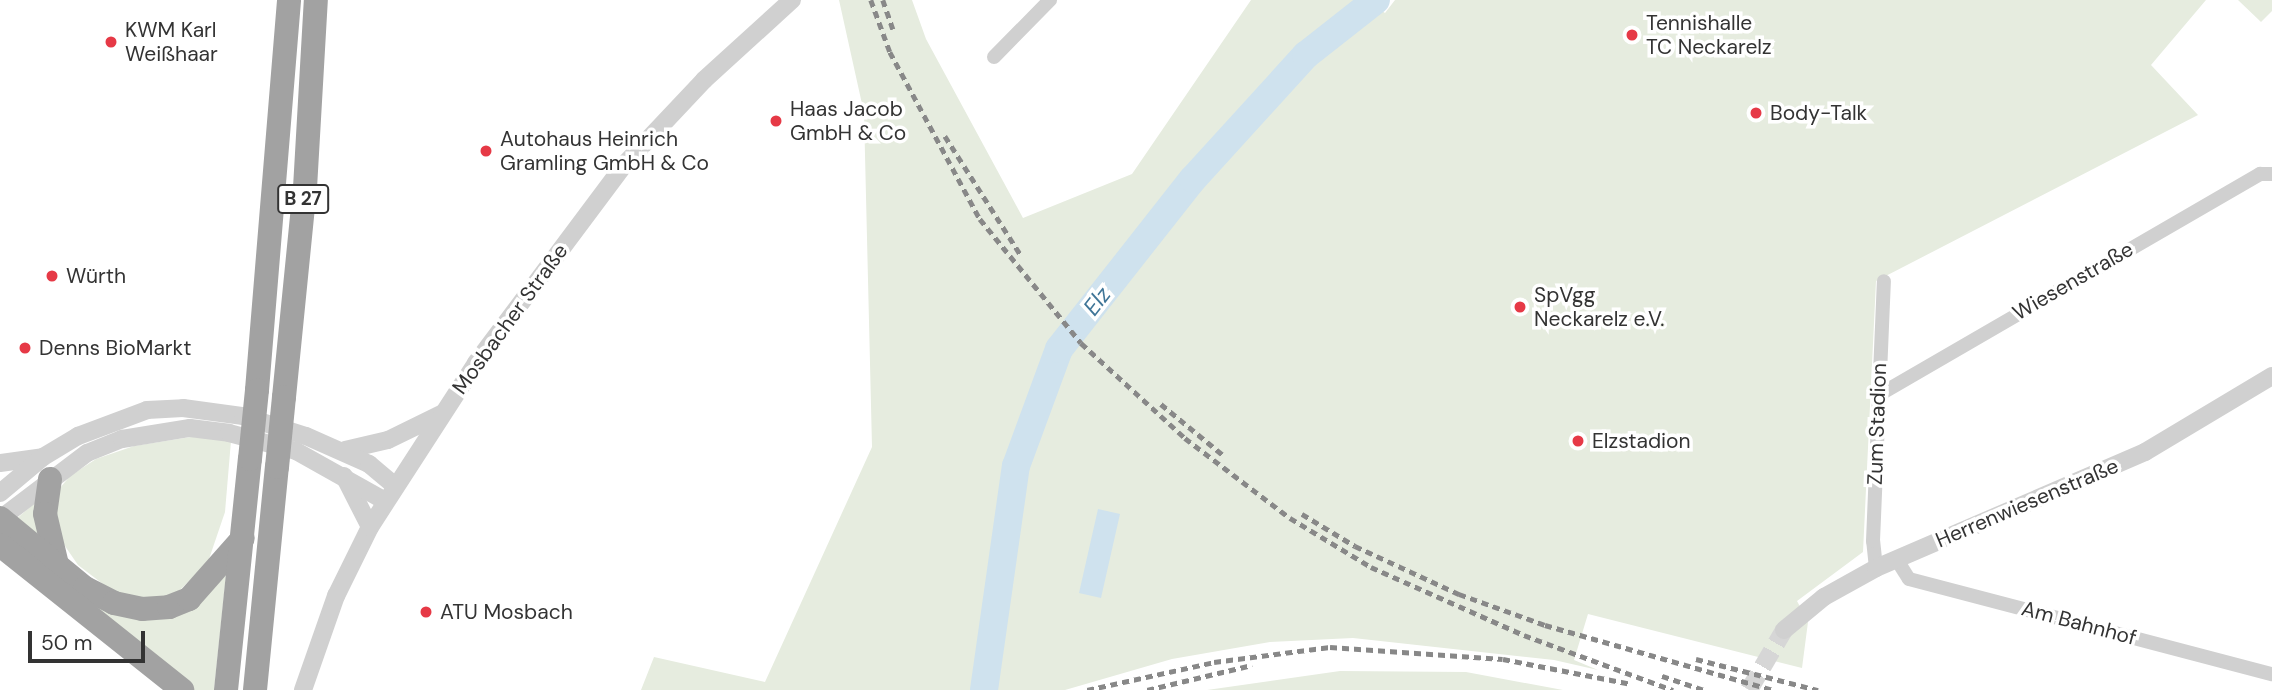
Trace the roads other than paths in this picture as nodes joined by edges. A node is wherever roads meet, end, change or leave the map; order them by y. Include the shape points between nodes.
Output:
1 (289, 0) edge
2 (316, 0) edge
3 (792, 0) edge
4 (1050, 0) edge
5 (994, 57) dead end
6 (2272, 174) edge
7 (1884, 281) dead end
8 (2272, 376) edge
9 (1877, 396) junction
10 (441, 414) junction
11 (345, 450) junction
12 (0, 463) edge
13 (46, 468) junction
14 (344, 476) junction
15 (0, 493) edge
16 (390, 494) junction
17 (0, 518) edge
18 (370, 527) junction
19 (243, 538) junction
20 (0, 545) edge
21 (1897, 559) junction
22 (11, 565) edge
23 (1876, 568) junction
24 (58, 569) junction
25 (1784, 630) tunnel mouth
26 (2272, 674) edge
27 (182, 690) edge
28 (226, 690) edge
29 (255, 690) edge
30 (303, 690) edge

1 - 19 highway, B 27, bridge
2 - 29 highway, B 27, bridge via 304,188
3 - 10 street, Mosbacher Straße via 704,80 624,165
4 - 5 street
6 - 9 street, Wiesenstraße via 2260,174
7 - 9 street, Zum Stadion
8 - 21 street, Herrenwiesenstraße via 2145,452
9 - 23 street, Zum Stadion
10 - 11 street via 388,440
10 - 16 street, Mosbacher Straße
11 - 13 street via 243,416 183,408 147,410 113,420
11 - 16 street
12 - 13 street
13 - 14 street via 122,439 190,428 296,451
13 - 15 street
13 - 17 street
13 - 24 highway via 45,514
14 - 16 street
14 - 18 street
16 - 18 street, Mosbacher Straße
17 - 24 highway
18 - 30 street, Mosbacher Straße via 336,596
19 - 24 highway via 208,583 189,599 169,607 142,609 114,603
19 - 28 highway, B 27
20 - 22 highway
21 - 23 street, Herrenwiesenstraße
21 - 26 street, Am Bahnhof via 1909,579
22 - 27 highway
23 - 25 street, Herrenwiesenstraße via 1824,597

